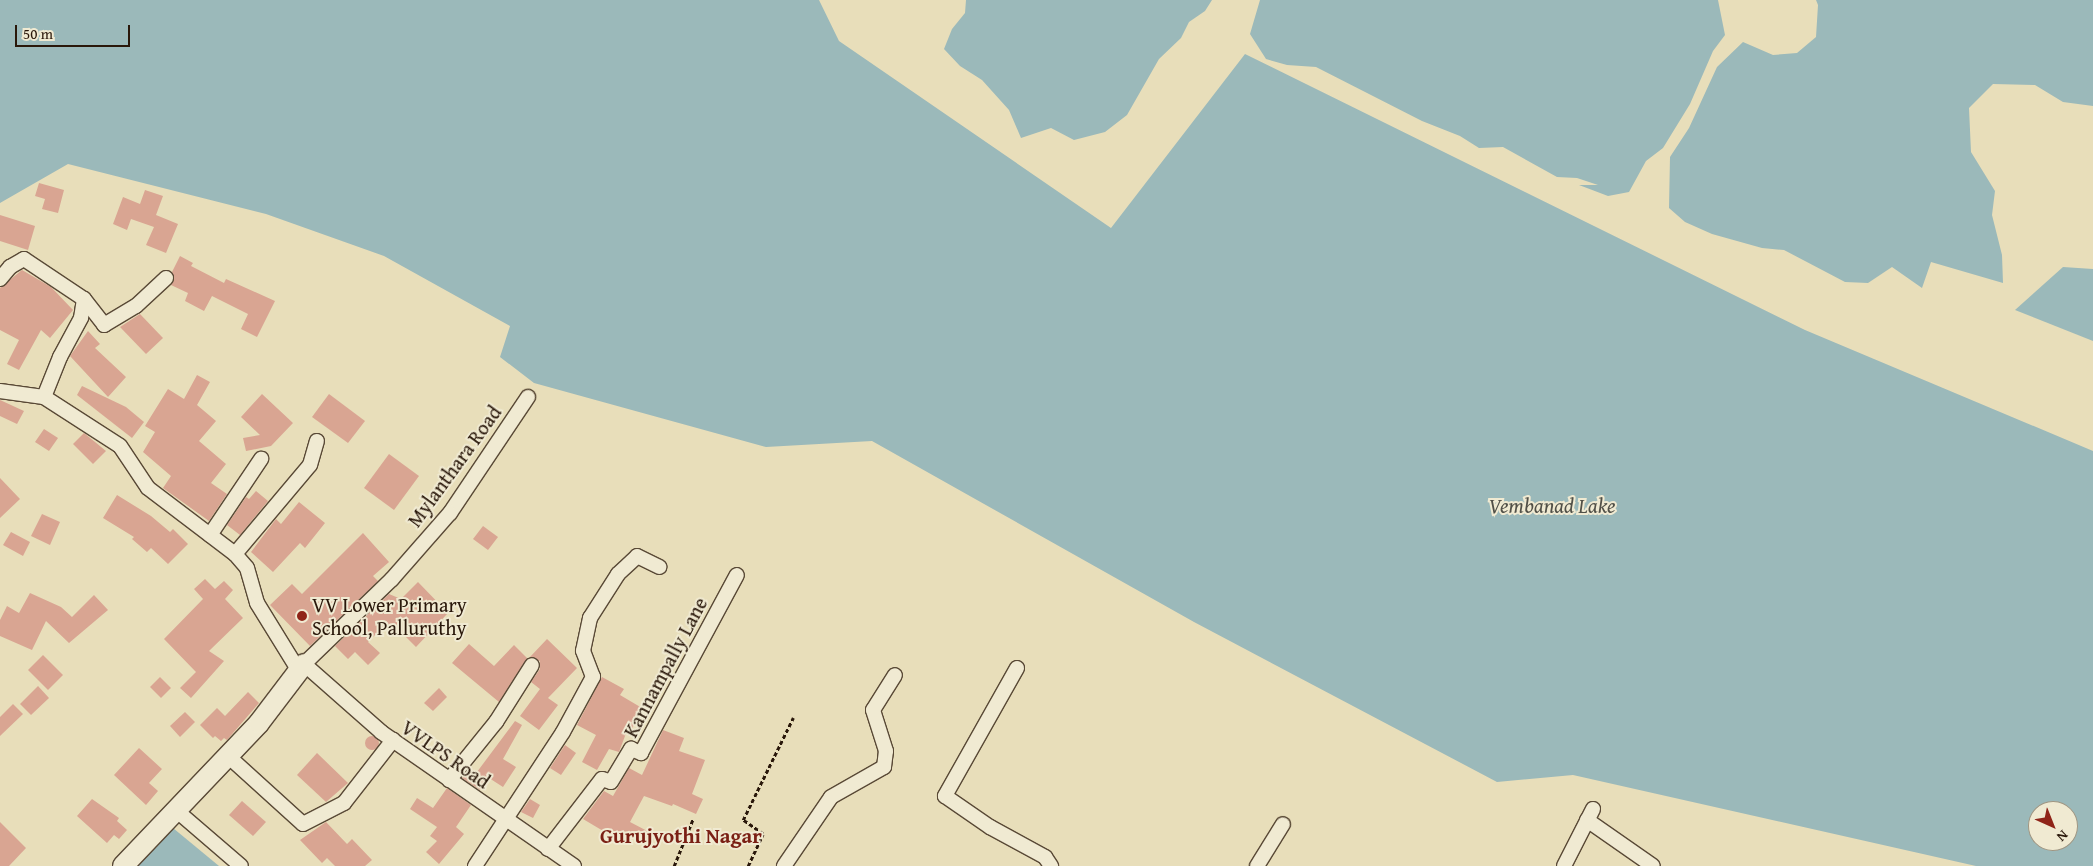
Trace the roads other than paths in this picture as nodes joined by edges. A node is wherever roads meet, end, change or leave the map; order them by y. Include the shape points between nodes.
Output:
1 (166, 278) dead end
2 (0, 279) edge
3 (84, 300) junction
4 (0, 390) edge
5 (44, 397) junction
6 (528, 397) dead end
7 (317, 441) dead end
8 (261, 458) dead end
9 (210, 535) junction
10 (235, 554) junction
11 (660, 568) dead end
12 (737, 576) dead end
13 (532, 665) dead end
14 (301, 667) junction
15 (1018, 668) dead end
16 (895, 675) dead end
17 (393, 740) junction
18 (228, 756) junction
19 (450, 780) junction
20 (176, 811) junction
21 (504, 819) junction
22 (1283, 824) dead end
23 (548, 849) junction
24 (123, 866) edge
25 (241, 866) edge
26 (475, 866) edge
27 (574, 866) edge
28 (784, 866) edge
29 (1051, 866) edge
30 (1257, 866) edge
31 (1564, 866) edge
32 (1654, 866) edge

1 - 3 street via 136,306 104,326
2 - 3 street via 10,267 24,259
3 - 5 street via 81,318
4 - 5 street
5 - 9 street, VVLPS Road via 120,446 148,488
6 - 14 street, Mylanthara Road via 450,513 392,579
7 - 10 street via 310,465
8 - 9 street
9 - 10 street, VVLPS Road
10 - 14 street, VVLPS Road via 247,568 257,603
11 - 21 street via 637,556 618,574 590,618 583,651 593,677 563,732
12 - 23 street, Kannampally Lane via 641,753 631,749 611,782 602,779
13 - 19 street via 496,722
14 - 17 street, VVLPS Road
14 - 18 street via 259,723
15 - 29 street via 944,796 1045,857
16 - 28 street via 873,710 886,751 884,767 830,797
17 - 18 street via 344,803 303,824
17 - 19 street, VVLPS Road
18 - 20 street
19 - 21 street, VVLPS Road
20 - 24 street
20 - 25 street
21 - 23 street, VVLPS Road
21 - 26 street
22 - 30 street
23 - 27 street, VVLPS Road
31 - 32 street via 1590,814

